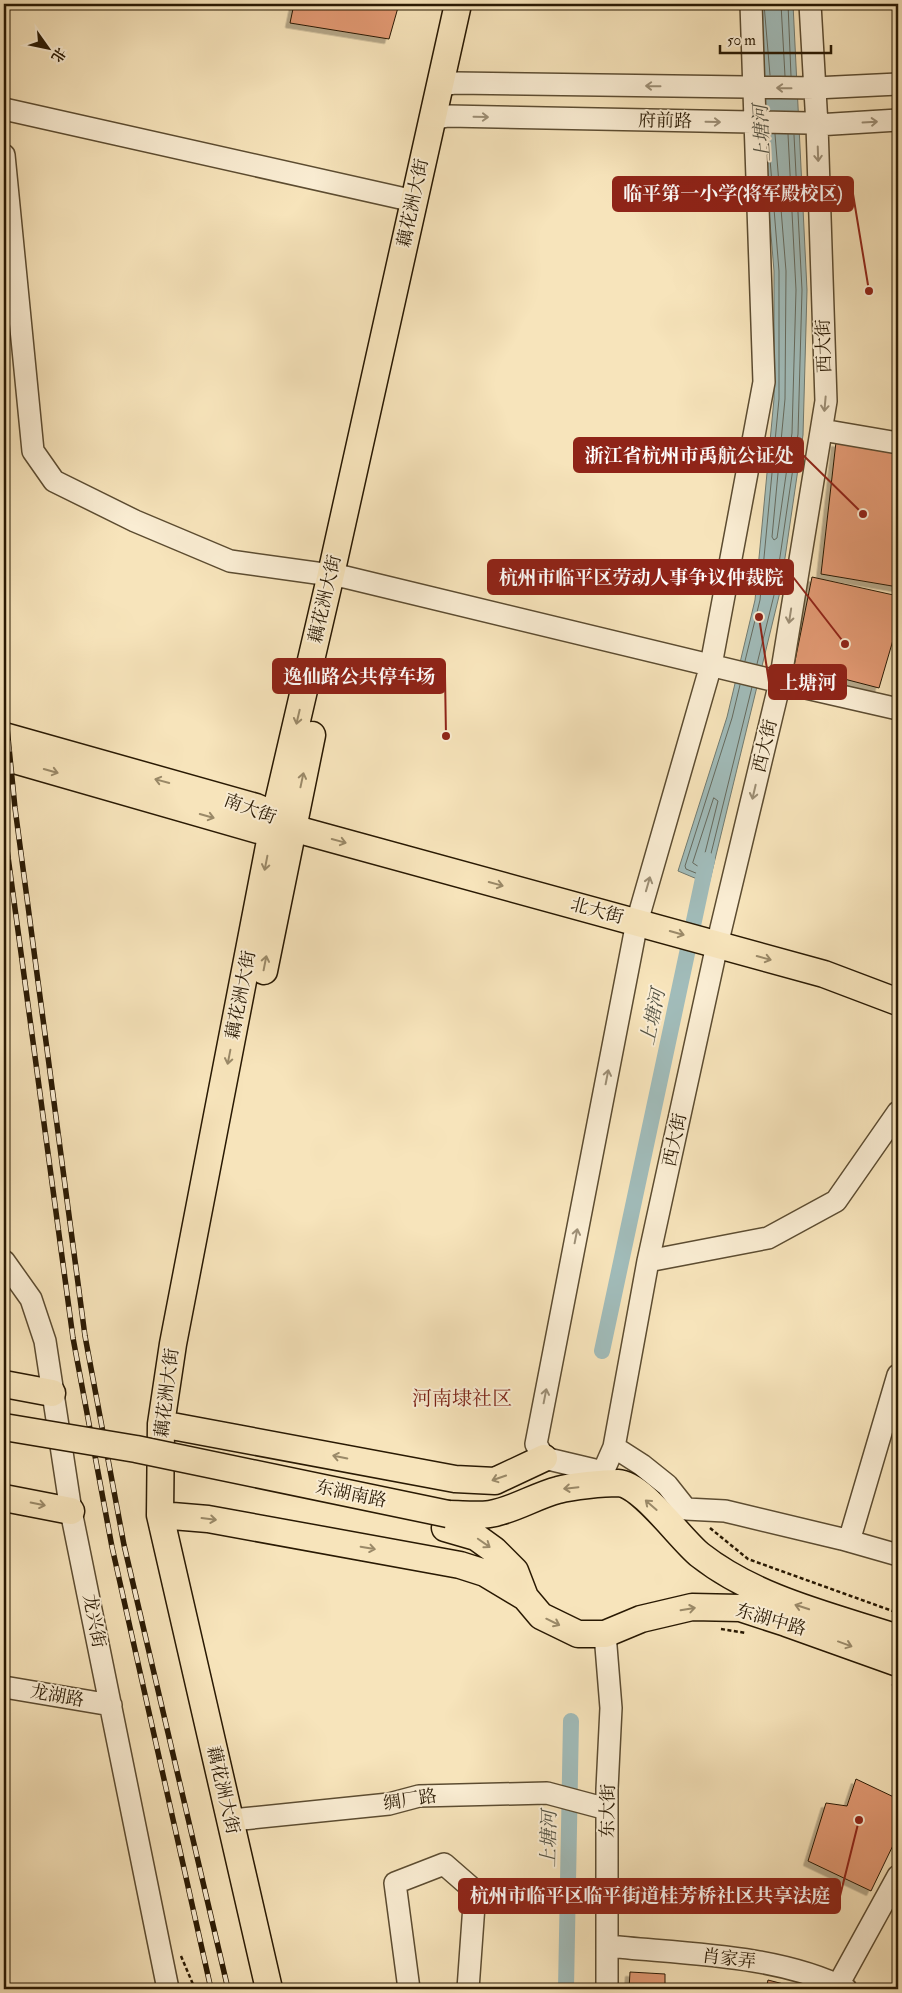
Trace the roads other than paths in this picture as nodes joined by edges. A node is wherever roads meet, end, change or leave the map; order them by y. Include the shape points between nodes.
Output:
1 (458, 4) edge
2 (471, 4) edge
3 (751, 4) edge
4 (810, 4) edge
5 (447, 84) junction
6 (898, 84) edge
7 (754, 87) junction
8 (815, 88) junction
9 (4, 109) edge
10 (440, 117) junction
11 (898, 120) edge
12 (756, 123) junction
13 (812, 124) junction
14 (4, 155) edge
15 (414, 201) junction
16 (822, 430) junction
17 (898, 443) edge
18 (338, 576) junction
19 (711, 664) junction
20 (780, 682) junction
21 (898, 709) edge
22 (4, 736) edge
23 (4, 757) edge
24 (280, 826) junction
25 (637, 922) junction
26 (717, 945) junction
27 (898, 1002) edge
28 (898, 1112) edge
29 (648, 1261) junction
30 (4, 1262) edge
31 (898, 1375) edge
32 (4, 1384) edge
33 (52, 1393) junction
34 (168, 1426) junction
35 (4, 1427) edge
36 (4, 1440) edge
37 (614, 1447) junction
38 (540, 1451) junction
39 (603, 1478) junction
40 (4, 1498) edge
41 (72, 1511) junction
42 (167, 1515) junction
43 (447, 1521) junction
44 (678, 1534) joint
45 (849, 1541) junction
46 (898, 1555) edge
47 (525, 1597) junction
48 (606, 1634) junction
49 (898, 1638) edge
50 (894, 1673) edge
51 (4, 1687) edge
52 (111, 1706) junction
53 (607, 1809) junction
54 (242, 1819) junction
55 (898, 1876) edge
56 (607, 1946) junction
57 (842, 1987) edge
58 (168, 1989) edge
59 (269, 1989) edge
60 (280, 1989) edge
61 (409, 1989) edge
62 (468, 1989) edge
63 (606, 1989) edge

1 - 5 main road, 藕花洲大街
2 - 5 main road, 藕花洲大街
3 - 7 street
4 - 8 street, 西大街
7 -> 5 street, 府前路
5 - 10 main road, 藕花洲大街
6 - 8 street, 府前路
8 -> 7 street, 府前路
7 - 12 street
8 - 13 street, 西大街
9 - 15 street
10 -> 12 street, 府前路
10 - 15 main road, 藕花洲大街
10 - 18 main road, 藕花洲大街
13 -> 11 street, 府前路
12 - 13 street, 府前路
12 - 19 street via 764,382
13 -> 16 street, 西大街 via 826,401
14 - 18 street via 33,451 54,481 134,521 230,560
15 - 18 main road, 藕花洲大街
16 - 17 street
16 -> 20 street, 西大街
18 - 19 street
18 - 24 main road, 藕花洲大街
19 - 20 street
25 -> 19 street
20 - 21 street
20 -> 26 street, 西大街
24 -> 22 main road, 南大街 via 256,807
23 -> 24 main road, 南大街
24 -> 25 main road, 北大街
24 - 34 main road, 藕花洲大街 via 173,1344
25 -> 26 main road, 北大街
38 -> 25 street
26 -> 27 main road, 北大街 via 824,974
26 - 29 street, 西大街
28 - 29 street via 836,1201 768,1238
29 - 37 street, 西大街
30 - 33 street, 龙兴街 via 31,1299 45,1341
31 - 45 street
32 - 33 main road
33 - 41 street, 龙兴街
38 -> 34 main road via 495,1481 455,1479
34 - 42 main road, 藕花洲大街
35 - 43 main road, 东湖南路, bridge via 136,1450
36 - 43 main road, 东湖南路
37 - 39 street, 西大街
37 - 45 street via 666,1485 686,1509 725,1511
38 - 39 street
39 -> 43 main road, 东湖南路 via 559,1489 512,1508
44 -> 39 main road, 东湖南路 via 662,1514 630,1486
40 -> 41 main road
41 - 52 street, 龙兴街
42 -> 47 main road via 208,1519 460,1565 485,1573
42 - 54 main road, 藕花洲大街
42 - 59 main road, 藕花洲大街
43 -> 47 main road, 东湖南路 via 494,1550 515,1571
49 -> 44 main road, 东湖中路 via 794,1604 736,1579 699,1554
45 - 46 street
47 -> 48 main road via 541,1616 578,1634
48 -> 50 main road, 东湖中路 via 641,1619 692,1607 740,1608 786,1622
48 - 53 street, 东大街 via 611,1708
51 - 52 street, 龙湖路
52 - 58 street, 龙兴街
53 - 54 street, 绸厂路 via 547,1792 419,1796 389,1804
53 - 56 street, 东大街
54 - 60 main road, 藕花洲大街
55 - 57 street
56 - 57 street, 肖家弄 via 748,1960 796,1969
56 - 63 street, 东大街
61 - 62 street via 395,1883 444,1864 475,1891

